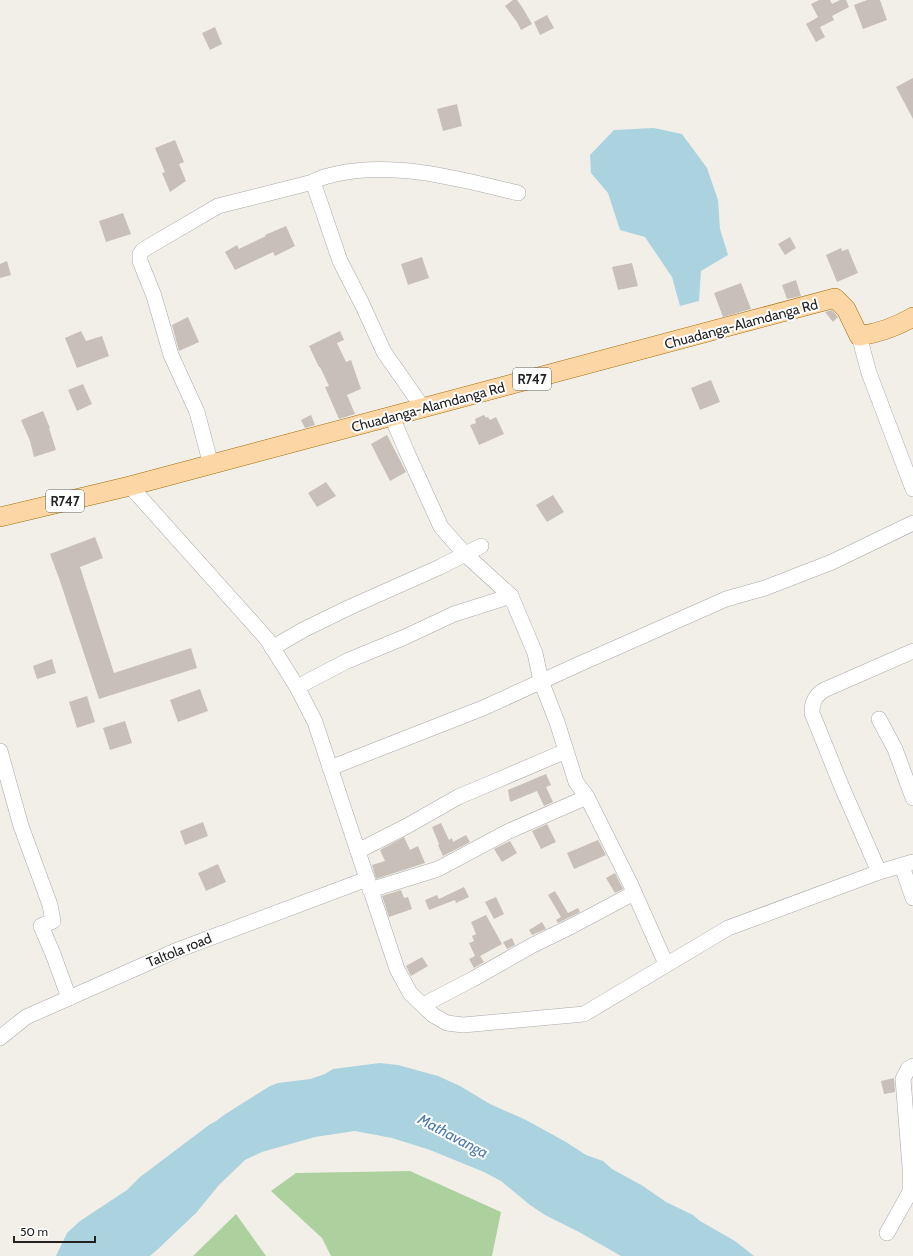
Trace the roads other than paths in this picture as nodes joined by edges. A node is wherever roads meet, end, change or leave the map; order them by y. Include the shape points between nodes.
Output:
1 (313, 182) junction
2 (518, 193) dead end
3 (913, 317) edge
4 (859, 336) junction
5 (423, 408) junction
6 (392, 417) junction
7 (211, 465) junction
8 (130, 486) junction
9 (913, 489) edge
10 (0, 517) edge
11 (913, 523) edge
12 (482, 546) dead end
13 (465, 554) junction
14 (511, 596) junction
15 (272, 648) junction
16 (913, 651) edge
17 (541, 681) junction
18 (297, 687) junction
19 (879, 719) dead end
20 (0, 751) edge
21 (566, 751) junction
22 (330, 768) junction
23 (586, 797) junction
24 (913, 798) edge
25 (358, 851) junction
26 (908, 864) edge
27 (879, 872) junction
28 (368, 884) junction
29 (634, 894) junction
30 (913, 898) edge
31 (666, 964) junction
32 (69, 998) junction
33 (422, 1005) junction
34 (0, 1038) edge
35 (913, 1066) edge
36 (886, 1233) dead end

1 - 2 street via 319,178 348,171 391,169 457,178
1 - 5 street via 340,261 384,352
1 - 7 street via 218,206 140,254 140,261 154,296 171,355 197,412
3 - 4 main road via 876,333
4 - 5 main road, Chuadanga-Alamdanga Rd / R747 via 846,309 834,298
4 - 9 street via 869,373
5 - 6 main road, Chuadanga-Alamdanga Rd / R747
6 - 7 main road, Chuadanga-Alamdanga Rd / R747
6 - 13 street via 441,527
7 - 8 main road, Chuadanga-Alamdanga Rd / R747
8 - 10 main road, R747
8 - 15 street via 267,639
11 - 17 street via 832,562 765,588 726,599
12 - 13 street
13 - 14 street
13 - 15 street via 348,608
14 - 17 street via 535,653
14 - 18 street via 454,614 347,661
15 - 18 street
16 - 27 street via 824,690 813,700 812,706 812,713 841,785
17 - 21 street
17 - 22 street via 454,721
18 - 22 street via 315,722
19 - 24 street via 895,749
20 - 32 street via 21,826 48,899 53,921 41,926
21 - 23 street via 576,782
21 - 25 street via 458,797
22 - 25 street
23 - 28 street, Taltola road via 507,832 438,868
23 - 29 street
25 - 28 street
26 - 27 street
26 - 30 street
27 - 31 street via 728,928
28 - 32 street, Taltola road via 175,951
28 - 33 street via 397,968 410,993
29 - 31 street
29 - 33 street via 532,945
31 - 33 street via 584,1014 463,1025 447,1023 432,1015
32 - 34 street, Taltola road via 26,1017
35 - 36 street via 908,1069 903,1079 910,1192

